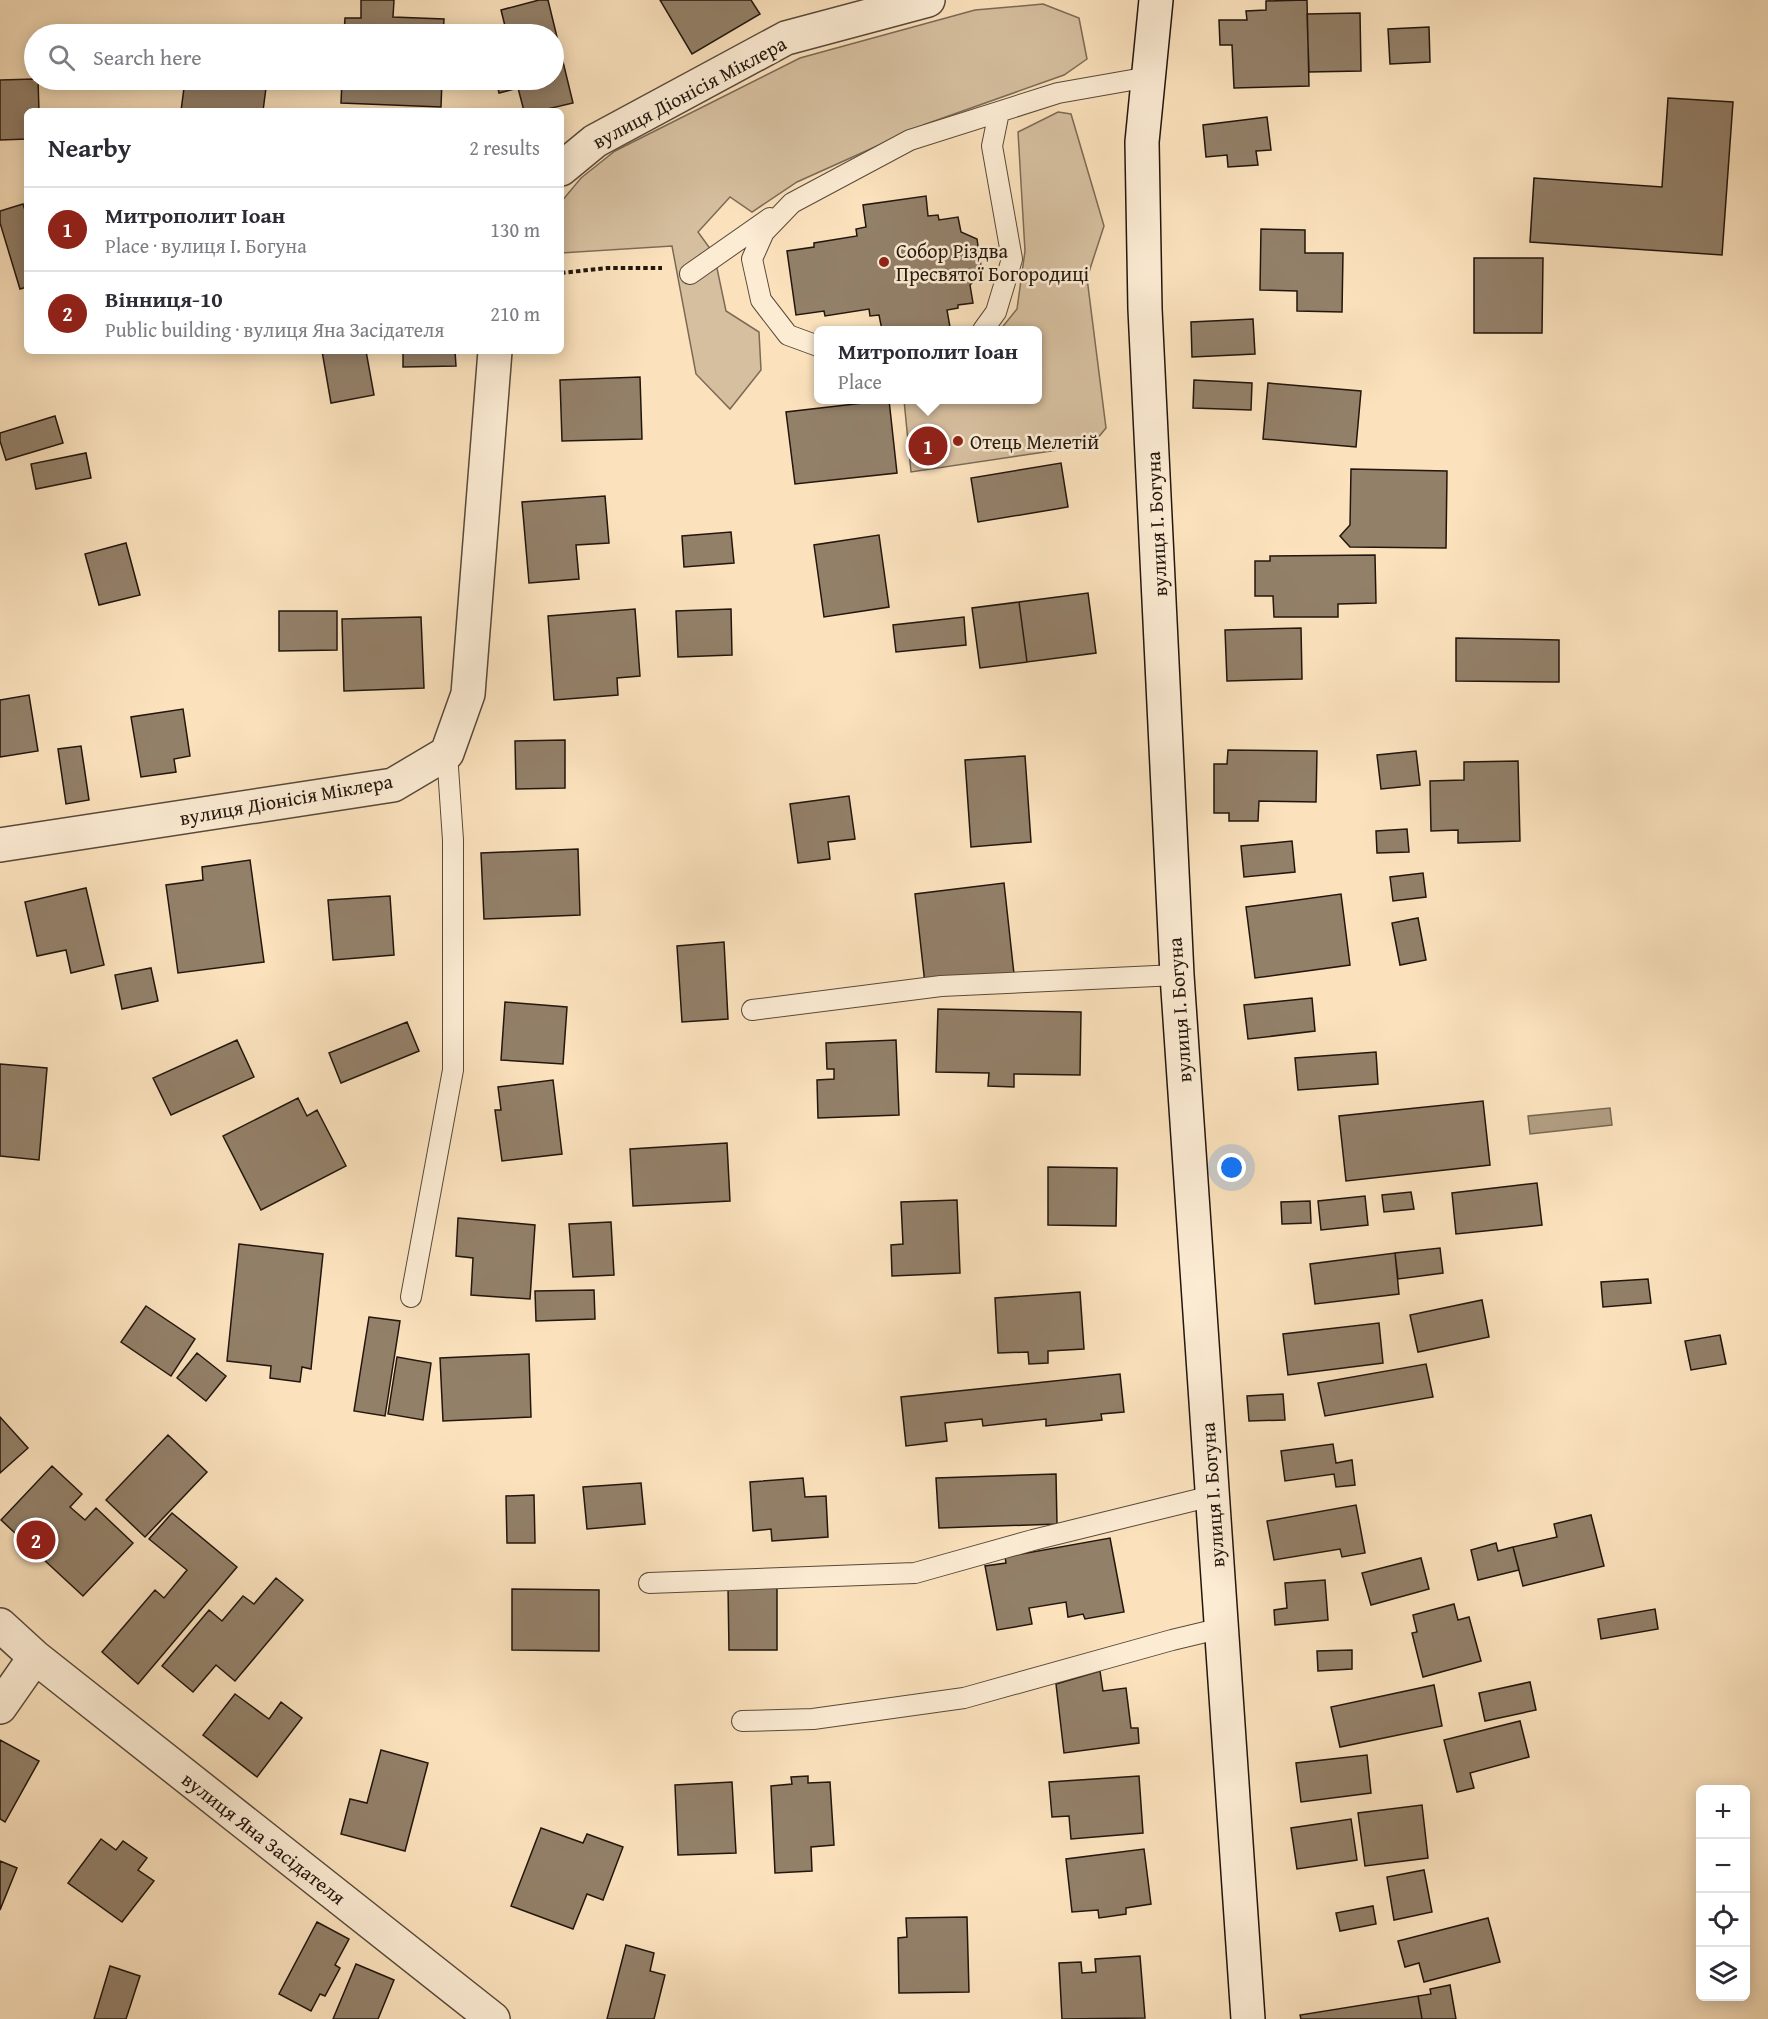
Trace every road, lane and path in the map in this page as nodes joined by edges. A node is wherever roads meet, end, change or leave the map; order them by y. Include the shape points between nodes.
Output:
1 (928, 0) edge
2 (1156, 0) edge
3 (1149, 77) junction
4 (999, 112) junction
5 (564, 167) edge
6 (792, 203) junction
7 (564, 273) edge
8 (690, 274) joint
9 (986, 326) edge
10 (814, 344) edge
11 (495, 354) edge
12 (447, 753) junction
13 (0, 845) edge
14 (1176, 975) junction
15 (752, 1010) dead end
16 (411, 1297) dead end
17 (1212, 1496) junction
18 (649, 1583) dead end
19 (0, 1625) edge
20 (1222, 1628) junction
21 (34, 1657) junction
22 (0, 1707) edge
23 (742, 1721) dead end
24 (494, 2019) edge
25 (1248, 2019) edge

1 - 5 street, вулиця Діонісія Міклера via 786,38 595,141
2 - 3 street, вулиця І. Богуна
3 - 4 lane via 1058,93
3 - 14 street, вулиця І. Богуна via 1142,142 1146,309
4 - 6 lane via 910,140
4 - 9 lane via 992,146 1012,259 996,312
6 - 8 lane
6 - 10 lane via 764,232 752,259 761,300 788,335
7 - 8 path via 639,267
11 - 12 street via 468,694
12 - 13 street, вулиця Діонісія Міклера via 393,785
12 - 16 lane via 453,840 453,1070
14 - 15 lane via 941,986
14 - 17 street, вулиця І. Богуна
17 - 18 lane via 915,1573
17 - 20 street, вулиця І. Богуна
19 - 21 street, вулиця Яна Засідателя
20 - 23 lane via 964,1698 813,1719
20 - 25 street, вулиця І. Богуна
21 - 22 street
21 - 24 street, вулиця Яна Засідателя

